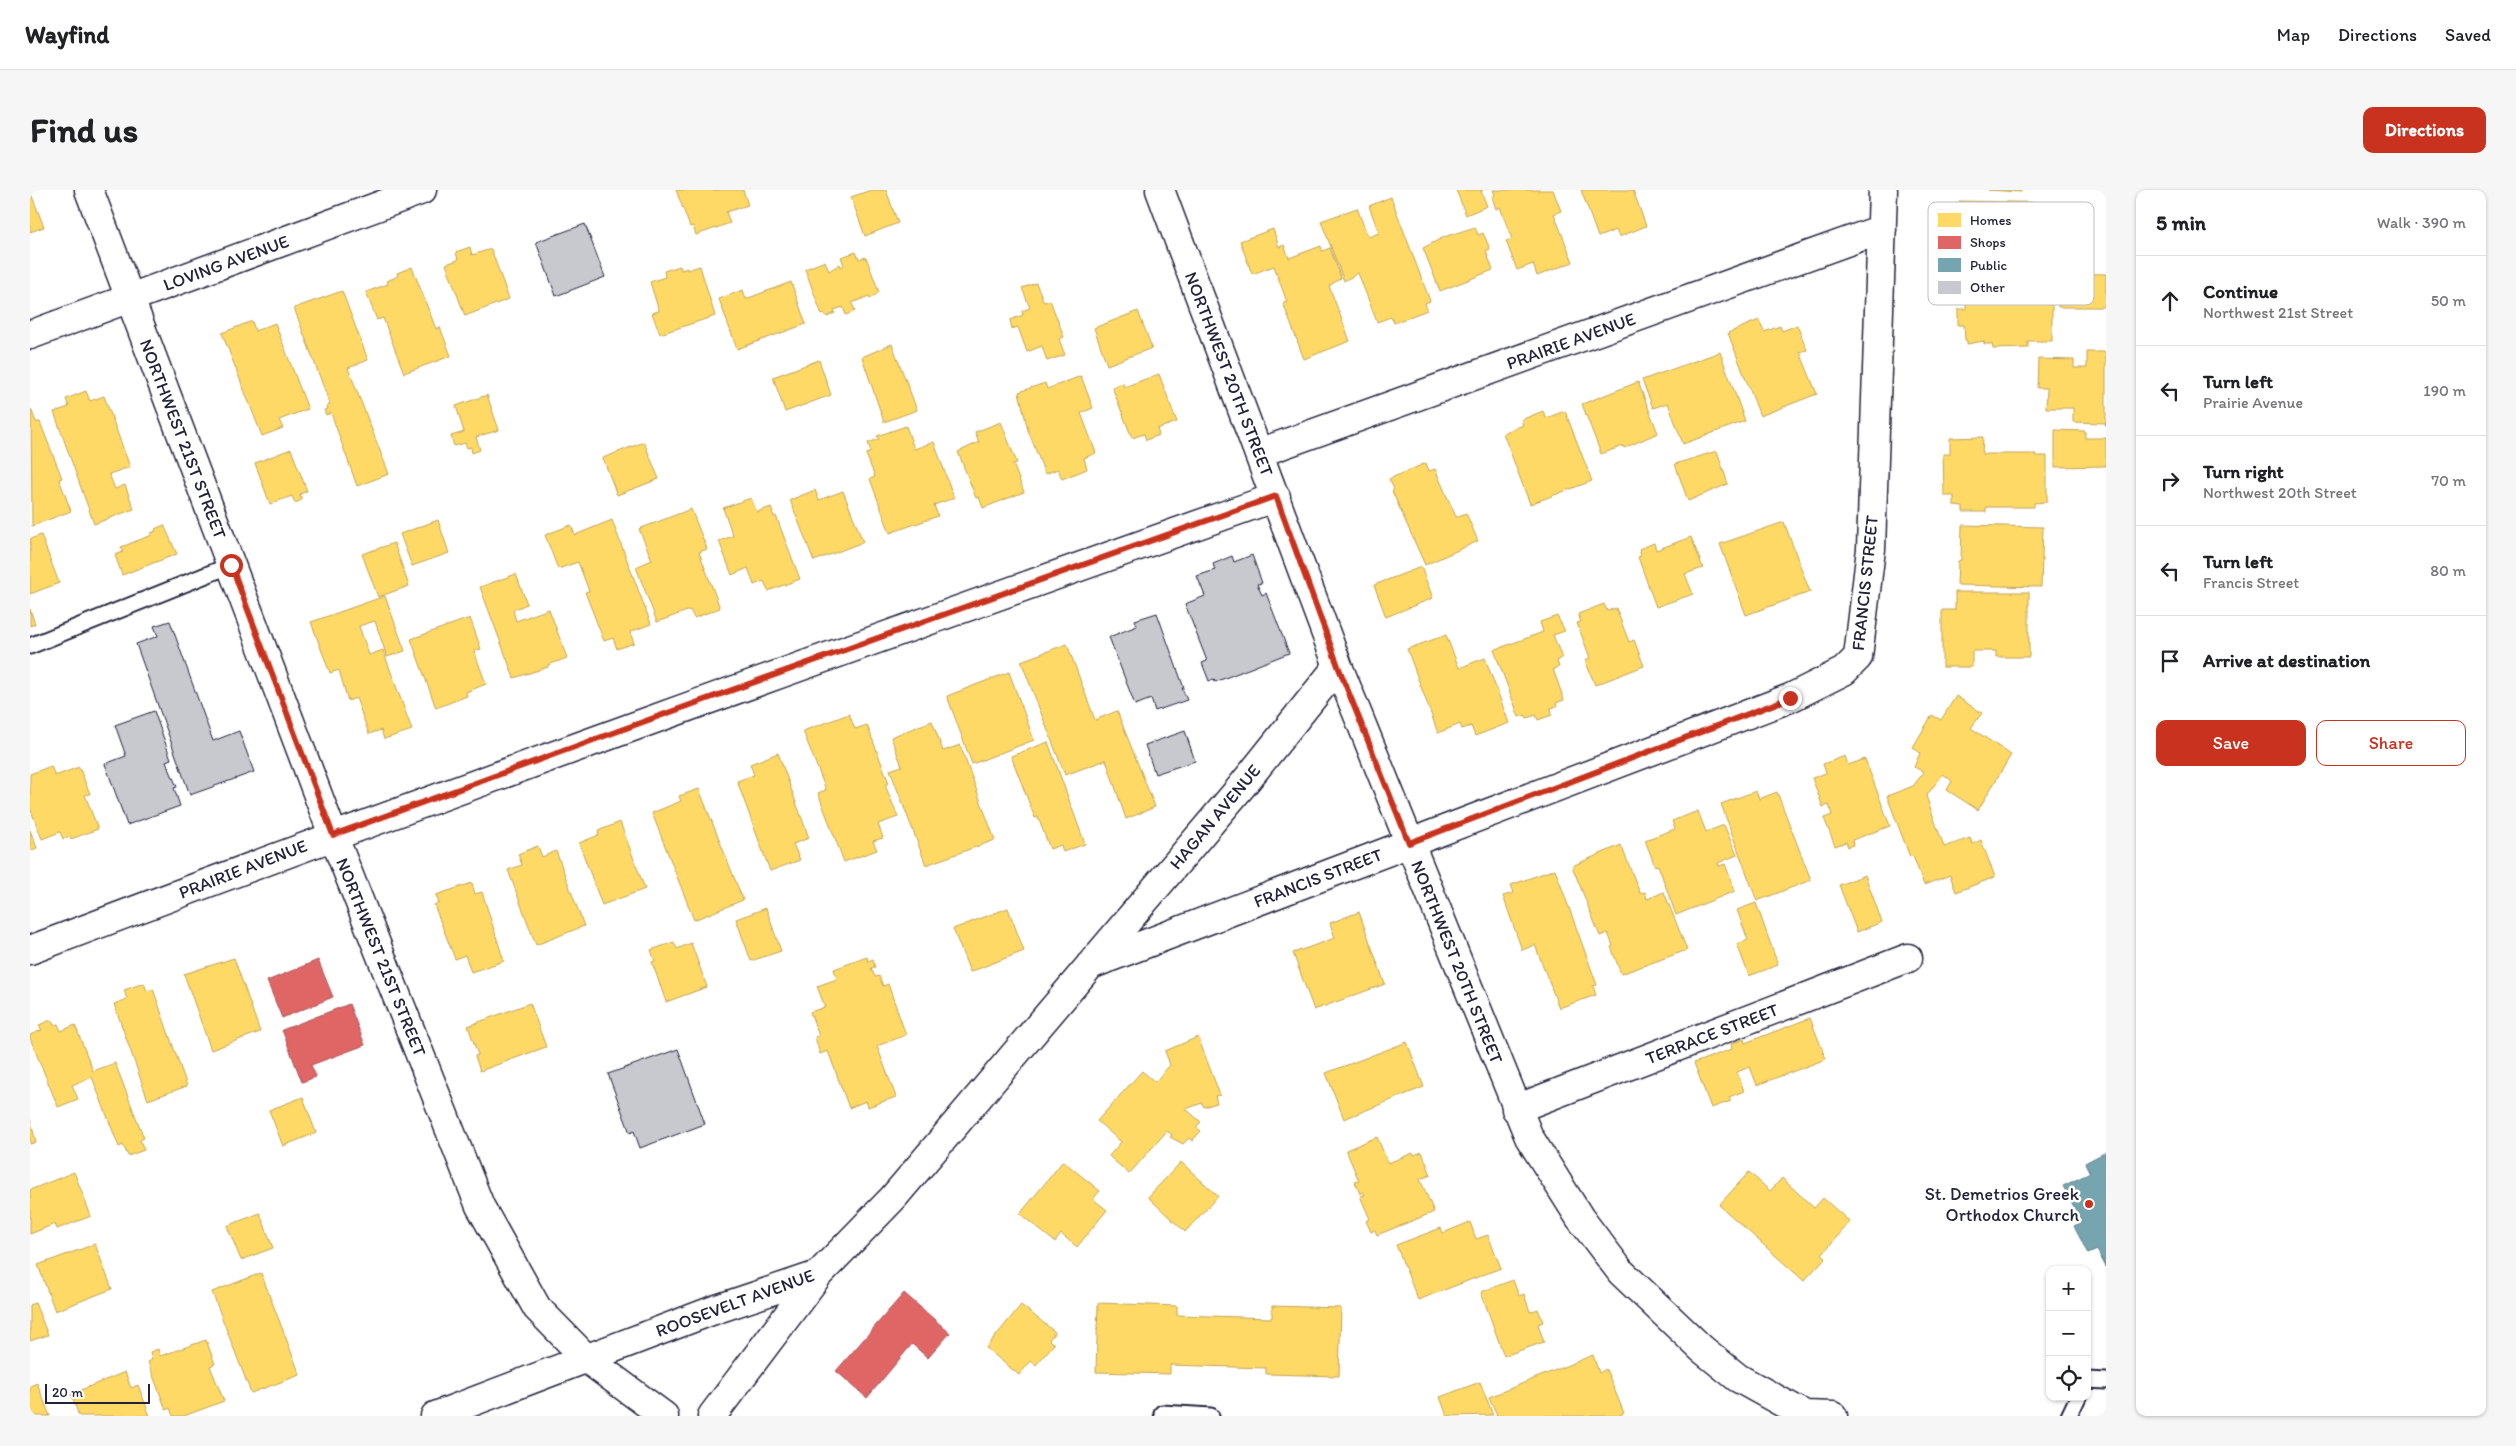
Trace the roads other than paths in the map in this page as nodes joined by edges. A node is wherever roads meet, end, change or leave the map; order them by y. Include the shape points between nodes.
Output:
1 (89, 190) edge
2 (422, 190) edge
3 (1160, 190) edge
4 (1883, 190) edge
5 (1882, 229) junction
6 (130, 298) junction
7 (30, 336) edge
8 (1259, 453) junction
9 (1276, 496) junction
10 (231, 565) junction
11 (30, 646) edge
12 (1338, 666) junction
13 (333, 835) junction
14 (1409, 843) junction
15 (30, 950) edge
16 (1908, 958) dead end
17 (1090, 965) junction
18 (1516, 1109) junction
19 (818, 1275) junction
20 (587, 1359) junction
21 (2091, 1380) edge
22 (2106, 1381) edge
23 (2076, 1401) edge
24 (1162, 1413) dead end
25 (1805, 1415) edge
26 (435, 1416) edge
27 (664, 1416) edge
28 (712, 1416) edge
29 (1211, 1416) edge
30 (1834, 1416) edge
31 (2069, 1416) edge

1 - 6 street, NORTHWEST 21ST STREET
2 - 6 street, LOVING AVENUE
3 - 8 street, NORTHWEST 20TH STREET
4 - 5 street, FRANCIS STREET
5 - 8 street, PRAIRIE AVENUE
5 - 14 street, FRANCIS STREET via 1872,549 1858,657 1844,671 1790,698
6 - 7 street, LOVING AVENUE
6 - 10 street, NORTHWEST 21ST STREET
8 - 9 street, NORTHWEST 20TH STREET
9 - 12 street, NORTHWEST 20TH STREET
9 - 13 street, PRAIRIE AVENUE
10 - 11 lane
10 - 13 street, NORTHWEST 21ST STREET
12 - 14 street, NORTHWEST 20TH STREET
12 - 17 street, HAGAN AVENUE via 1242,787
13 - 15 street, PRAIRIE AVENUE
13 - 20 street, NORTHWEST 21ST STREET via 480,1206 537,1308
14 - 17 street, FRANCIS STREET
14 - 18 street, NORTHWEST 20TH STREET
16 - 18 street, TERRACE STREET
17 - 19 street, ROOSEVELT AVENUE via 893,1198
18 - 25 street, NORTHWEST 20TH STREET via 1529,1137 1580,1218 1622,1272 1702,1349 1738,1378
19 - 20 street, ROOSEVELT AVENUE via 714,1310
19 - 28 street
20 - 26 street, ROOSEVELT AVENUE
20 - 27 street, NORTHWEST 21ST STREET
21 - 22 lane
23 - 31 lane
24 - 29 lane
25 - 30 street, NORTHWEST 20TH STREET

